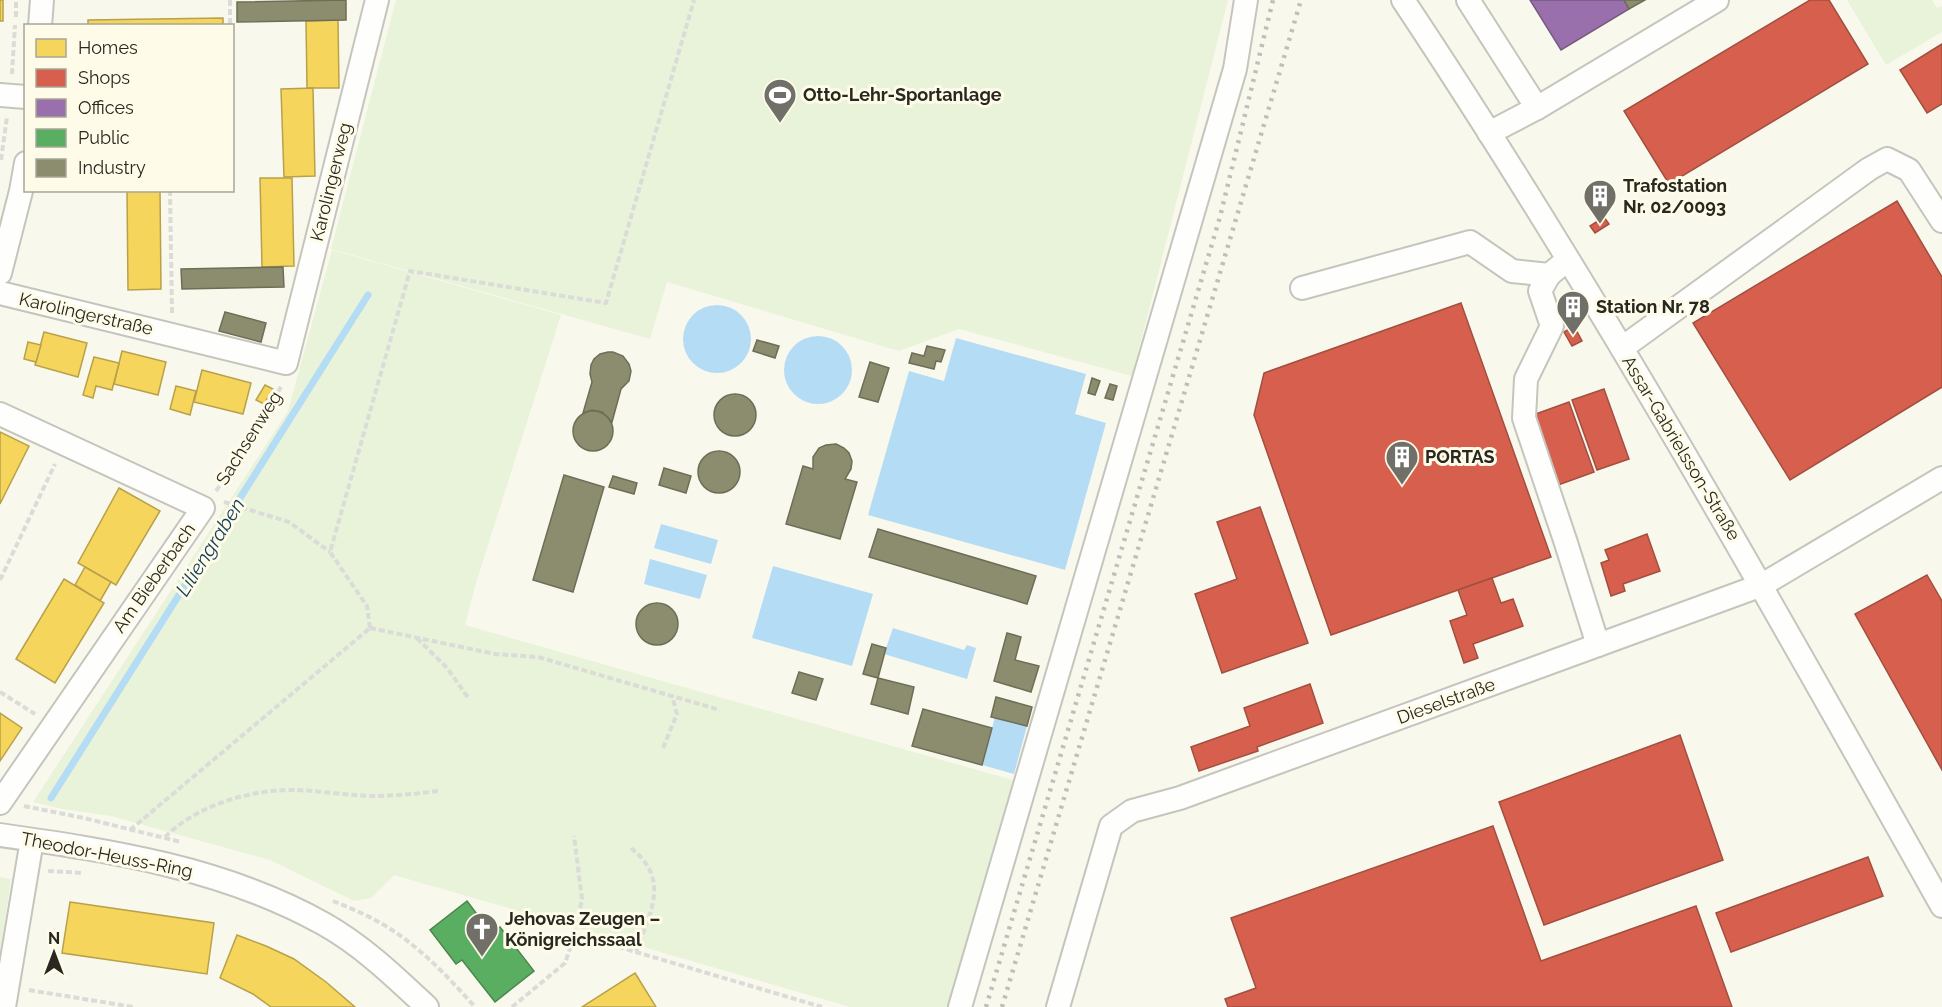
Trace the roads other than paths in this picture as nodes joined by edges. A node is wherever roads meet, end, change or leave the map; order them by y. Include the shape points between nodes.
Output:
1 (42, 0) edge
2 (376, 0) edge
3 (1246, 0) edge
4 (1403, 0) edge
5 (1468, 0) edge
6 (1717, 0) edge
7 (40, 24) edge
8 (1537, 108) junction
9 (1490, 133) junction
10 (24, 175) edge
11 (1942, 221) edge
12 (1569, 260) junction
13 (0, 273) edge
14 (1549, 275) junction
15 (1302, 288) dead end
16 (0, 292) edge
17 (1622, 348) junction
18 (286, 363) joint
19 (0, 414) edge
20 (1942, 478) edge
21 (1762, 585) junction
22 (1598, 645) junction
23 (0, 803) edge
24 (0, 835) edge
25 (32, 840) junction
26 (1942, 906) edge
27 (6, 997) edge
28 (427, 1007) edge
29 (960, 1007) edge
30 (1058, 1007) edge

1 - 7 street
2 - 18 street, Karolingerweg
3 - 29 street via 1232,80
4 - 9 street, Assar-Gabrielsson-Straße
5 - 8 street
6 - 8 street
8 - 9 street
9 - 12 street, Assar-Gabrielsson-Straße
10 - 13 street
11 - 17 street via 1909,170 1887,159
12 - 14 street
12 - 17 street, Assar-Gabrielsson-Straße
14 - 15 street via 1512,271 1470,242
14 - 22 street via 1540,291 1552,326 1526,380 1524,418
16 - 18 street, Karolingerstraße
17 - 21 street, Assar-Gabrielsson-Straße
19 - 23 street, Am Bieberbach via 203,508
20 - 21 street, Dieselstraße
21 - 22 street, Dieselstraße
21 - 26 street, Assar-Gabrielsson-Straße
22 - 30 street, Dieselstraße via 1180,798 1132,811 1111,826
24 - 25 street, Theodor-Heuss-Ring
25 - 27 street
25 - 28 street, Theodor-Heuss-Ring via 108,851 185,868 242,886 316,920 366,952

